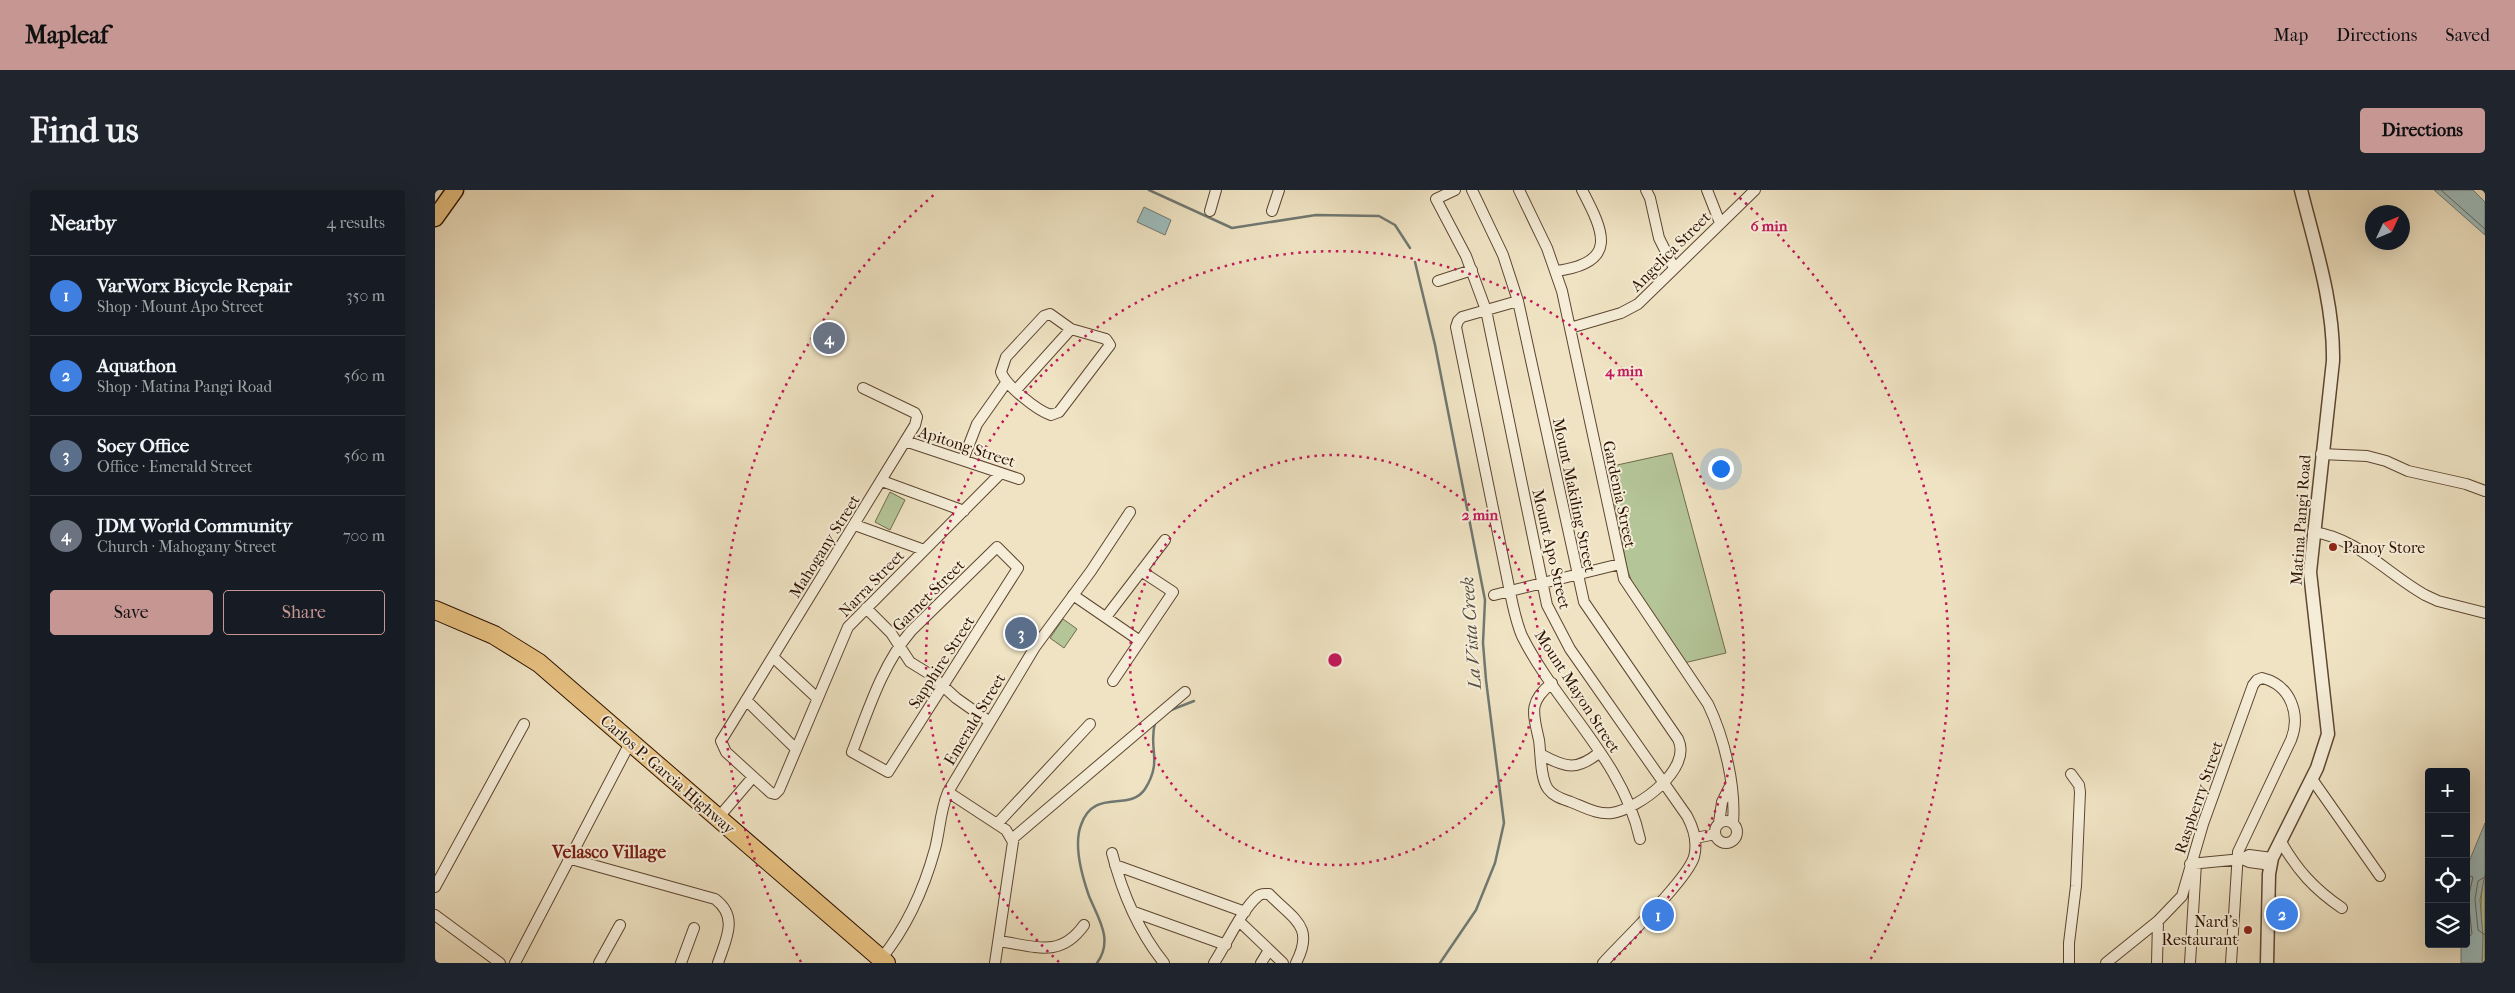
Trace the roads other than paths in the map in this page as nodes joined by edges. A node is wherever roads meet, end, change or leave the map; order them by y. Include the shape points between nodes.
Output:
1 (455, 190) edge
2 (1279, 190) edge
3 (1455, 190) edge
4 (1471, 190) edge
5 (1519, 190) edge
6 (1582, 190) edge
7 (1646, 190) edge
8 (1707, 190) edge
9 (1755, 190) edge
10 (2301, 190) edge
11 (1215, 191) edge
12 (1210, 211) dead end
13 (1271, 211) dead end
14 (435, 218) edge
15 (1720, 223) junction
16 (1674, 268) junction
17 (1472, 270) junction
18 (1556, 271) junction
19 (1438, 281) dead end
20 (1518, 300) junction
21 (1486, 310) junction
22 (1570, 328) junction
23 (1071, 329) junction
24 (1006, 383) junction
25 (863, 388) dead end
26 (1016, 390) junction
27 (905, 441) junction
28 (2321, 454) junction
29 (963, 460) junction
30 (1001, 473) junction
31 (1019, 479) dead end
32 (882, 481) junction
33 (2485, 491) edge
34 (964, 511) junction
35 (1130, 512) dead end
36 (855, 526) junction
37 (2313, 532) junction
38 (1165, 540) dead end
39 (925, 550) junction
40 (1620, 564) junction
41 (1018, 568) joint
42 (1141, 571) junction
43 (1577, 576) junction
44 (1543, 584) junction
45 (1510, 592) junction
46 (1073, 595) junction
47 (1494, 595) dead end
48 (866, 608) junction
49 (435, 610) edge
50 (2485, 613) edge
51 (1106, 617) junction
52 (1141, 641) junction
53 (899, 646) junction
54 (773, 657) junction
55 (1113, 681) dead end
56 (1552, 683) junction
57 (943, 687) junction
58 (1185, 692) dead end
59 (817, 698) junction
60 (746, 700) junction
61 (990, 722) junction
62 (524, 724) dead end
63 (1090, 724) dead end
64 (631, 741) junction
65 (796, 749) junction
66 (1600, 752) junction
67 (1542, 755) junction
68 (888, 772) joint
69 (2071, 774) dead end
70 (753, 777) junction
71 (2312, 779) junction
72 (1665, 782) junction
73 (1730, 786) junction
74 (948, 792) junction
75 (1631, 806) junction
76 (718, 818) junction
77 (1733, 822) junction
78 (997, 824) junction
79 (1717, 828) junction
80 (1695, 838) junction
81 (1012, 839) junction
82 (1639, 839) dead end
83 (2280, 840) junction
84 (1112, 853) dead end
85 (571, 859) junction
86 (2239, 859) junction
87 (2271, 862) junction
88 (2193, 864) junction
89 (1115, 865) junction
90 (2380, 876) dead end
91 (435, 887) edge
92 (2182, 896) junction
93 (2194, 900) junction
94 (2342, 908) dead end
95 (1134, 912) junction
96 (1245, 912) junction
97 (435, 915) edge
98 (2158, 921) junction
99 (1240, 922) junction
100 (619, 925) dead end
101 (1084, 925) dead end
102 (694, 928) dead end
103 (999, 941) junction
104 (1226, 945) junction
105 (1269, 950) junction
106 (883, 961) edge
107 (500, 963) edge
108 (515, 963) edge
109 (599, 963) edge
110 (681, 963) edge
111 (718, 963) edge
112 (995, 963) edge
113 (1164, 963) edge
114 (1214, 963) edge
115 (1261, 963) edge
116 (1283, 963) edge
117 (1297, 963) edge
118 (1603, 963) edge
119 (2069, 963) edge
120 (2106, 963) edge
121 (2157, 963) edge
122 (2190, 963) edge
123 (2231, 963) edge
124 (2267, 963) edge

1 - 14 main road
2 - 13 street
3 - 17 street, Mount Apo Street via 1436,198
4 - 20 street, Mount Makiling Street via 1503,255
5 - 18 street, Gardenia Street
6 - 18 street via 1600,224 1602,240 1597,253 1586,264
7 - 16 street via 1659,238
8 - 15 street
9 - 15 street, Angelica Street
10 - 28 street, Matina Pangi Road via 2332,331 2333,361
11 - 12 street
15 - 16 street, Angelica Street
16 - 22 street, Angelica Street via 1637,304 1621,313
17 - 19 street
17 - 21 street, Mount Apo Street
18 - 22 street, Gardenia Street
20 - 21 street
20 - 43 street, Mount Makiling Street
21 - 44 street, Mount Apo Street
21 - 45 street, Mount Mayon Street via 1462,317 1456,330
22 - 40 street, Gardenia Street
23 - 24 street via 1052,314 1045,316 1003,362 1001,372
23 - 26 street
23 - 26 street via 1103,337 1110,345 1059,412 1047,413
24 - 26 street
24 - 29 street via 977,424
25 - 27 street, Mahogany Street via 915,413 917,420
27 - 29 street, Apitong Street
27 - 32 street, Mahogany Street
28 - 33 street via 2367,456 2408,471
28 - 37 street, Matina Pangi Road
29 - 30 street, Apitong Street
30 - 31 street, Apitong Street
30 - 34 street, Narra Street
32 - 34 street
32 - 36 street, Mahogany Street
34 - 39 street, Narra Street
35 - 46 street, Emerald Street
36 - 39 street
36 - 54 street, Mahogany Street
37 - 50 street via 2351,544 2425,595
37 - 71 street, Matina Pangi Road via 2310,588 2328,725 2325,750
38 - 42 street
39 - 48 street, Narra Street
40 - 43 street
40 - 73 street, Gardenia Street via 1634,596 1708,704 1722,740
41 - 53 street, Garnet Street via 997,547
41 - 57 street, Sapphire Street
42 - 51 street
42 - 52 street via 1173,592
43 - 44 street
43 - 72 street, Mount Makiling Street via 1590,613 1681,743 1680,760
44 - 45 street
44 - 72 street, Mount Apo Street via 1547,605 1558,629
45 - 47 street
45 - 56 street, Mount Mayon Street via 1522,634
46 - 51 street
46 - 61 street, Emerald Street via 1035,647
48 - 53 street
48 - 59 street, Narra Street via 844,635
49 - 64 highway, Carlos P. Garcia Highway via 470,623 526,654
51 - 52 street
52 - 55 street
53 - 57 street via 910,662 931,674
53 - 68 street, Garnet Street via 852,752
54 - 59 street
54 - 60 street, Mahogany Street
56 - 66 street, Mount Mayon Street
56 - 67 street, Mount Makiling Street via 1534,704
57 - 61 street
57 - 68 street, Sapphire Street
58 - 81 street
59 - 65 street, Narra Street
60 - 65 street
60 - 70 street, Mahogany Street via 721,744
61 - 74 street, Emerald Street
62 - 91 street
63 - 78 street
64 - 76 highway, Carlos P. Garcia Highway
64 - 85 street
65 - 70 street, Narra Street via 775,794
66 - 67 street via 1575,766 1561,764
66 - 75 street, Mount Mayon Street
67 - 75 street, Mount Makiling Street via 1546,785 1558,797 1605,814
69 - 119 street via 2079,785 2079,792
70 - 76 street
71 - 83 street, Matina Pangi Road
71 - 90 street
72 - 75 street, Mount Makiling Street
72 - 80 street, Mount Apo Street via 1687,816
73 - 77 street, Gardenia Street
73 - 79 street via 1722,802
74 - 78 street
74 - 106 street, Emerald Street via 941,810 936,847 919,895
75 - 82 street, Mount Mayon Street
76 - 106 highway, Carlos P. Garcia Highway
77 - 79 street via 1724,821
77 - 79 street via 1737,832 1732,841 1722,842
78 - 81 street
79 - 80 street
80 - 118 street via 1694,856 1684,874
81 - 103 street
83 - 87 street, Matina Pangi Road
83 - 94 street via 2301,873 2319,892
84 - 89 street
85 - 108 street
85 - 111 street via 715,899 725,909 730,923
86 - 87 street
86 - 88 street
86 - 88 street, Raspberry Street via 2240,845 2291,740 2295,724 2295,710 2290,698 2271,682 2259,678 2253,685
86 - 123 street
87 - 124 street, Matina Pangi Road
88 - 92 street, Raspberry Street
88 - 93 street
89 - 95 street
89 - 96 street
92 - 93 street
92 - 98 street, Raspberry Street
93 - 122 street
95 - 104 street
95 - 113 street via 1144,936
96 - 99 street
96 - 117 street via 1259,895 1269,894 1302,929 1305,946
97 - 107 street
98 - 120 street, Raspberry Street
98 - 121 street
99 - 104 street
99 - 105 street
100 - 109 street
101 - 103 street via 1071,941 1055,947
102 - 110 street
103 - 112 street
104 - 114 street
105 - 115 street
105 - 116 street

